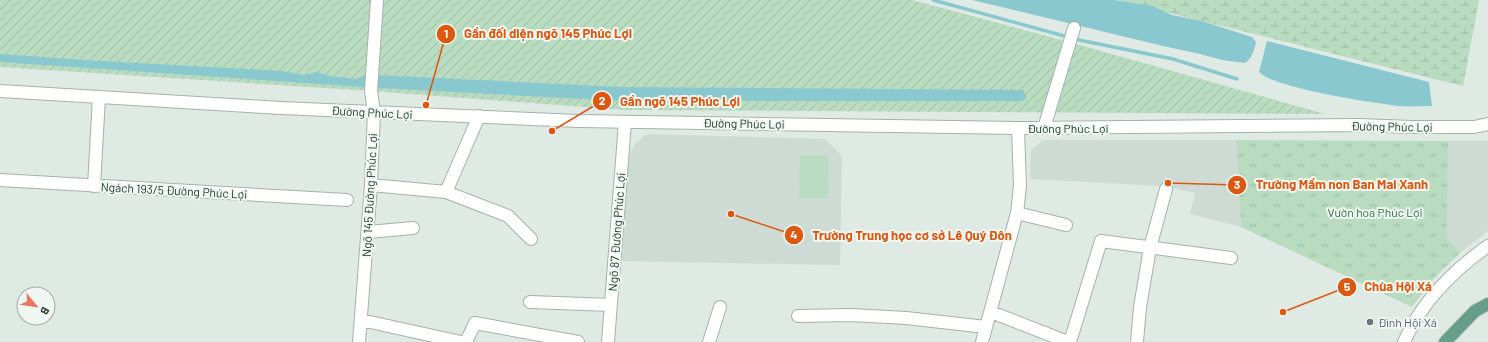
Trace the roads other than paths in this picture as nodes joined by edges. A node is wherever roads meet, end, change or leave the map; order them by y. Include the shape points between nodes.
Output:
1 (377, 0) edge
2 (1072, 34) dead end
3 (0, 91) edge
4 (99, 97) junction
5 (374, 112) junction
6 (479, 116) junction
7 (625, 122) junction
8 (1488, 124) edge
9 (1018, 128) junction
10 (1044, 128) junction
11 (0, 180) edge
12 (371, 185) junction
13 (94, 186) junction
14 (1166, 189) dead end
15 (446, 192) junction
16 (347, 200) dead end
17 (1017, 213) junction
18 (1066, 225) dead end
19 (413, 228) dead end
20 (368, 232) junction
21 (531, 239) dead end
22 (1488, 246) edge
23 (1150, 248) junction
24 (1231, 258) dead end
25 (530, 302) dead end
26 (1488, 304) edge
27 (611, 305) junction
28 (720, 306) dead end
29 (991, 312) junction
30 (798, 316) dead end
31 (361, 320) junction
32 (986, 327) junction
33 (359, 342) edge
34 (461, 342) edge
35 (466, 342) edge
36 (578, 342) edge
37 (608, 342) edge
38 (709, 342) edge
39 (982, 342) edge
40 (1069, 342) edge
41 (1137, 342) edge
42 (1404, 342) edge
43 (1445, 342) edge

1 - 5 street, Ngõ 145 Đường Phúc Lợi via 371,91
2 - 10 street
3 - 4 street, Đường Phúc Lợi
4 - 5 street, Đường Phúc Lợi
4 - 13 street
5 - 6 street, Đường Phúc Lợi
5 - 12 street, Ngõ 145 Đường Phúc Lợi
6 - 7 street, Đường Phúc Lợi
6 - 15 street
7 - 9 street, Đường Phúc Lợi
7 - 27 street, Ngõ 87 Đường Phúc Lợi
8 - 10 street, Đường Phúc Lợi via 1474,127 1359,125
9 - 10 street, Đường Phúc Lợi
9 - 17 street via 1020,186
11 - 13 street, Ngách 193/5 Đường Phúc Lợi
12 - 15 street
12 - 20 street, Ngõ 145 Đường Phúc Lợi
13 - 16 street, Ngách 193/5 Đường Phúc Lợi
14 - 23 street
15 - 21 street via 508,216
17 - 18 street
17 - 29 street
19 - 20 street
20 - 31 street, Ngõ 145 Đường Phúc Lợi
22 - 42 street via 1446,282 1420,312
23 - 24 street
23 - 40 street via 1101,241
23 - 41 street
25 - 27 street
26 - 43 main road via 1475,311
27 - 37 street, Ngõ 87 Đường Phúc Lợi
28 - 38 street
29 - 32 street
29 - 40 street
30 - 32 street via 906,318
31 - 33 street, Ngõ 145 Đường Phúc Lợi
31 - 34 street
32 - 39 street
35 - 36 street via 475,323

